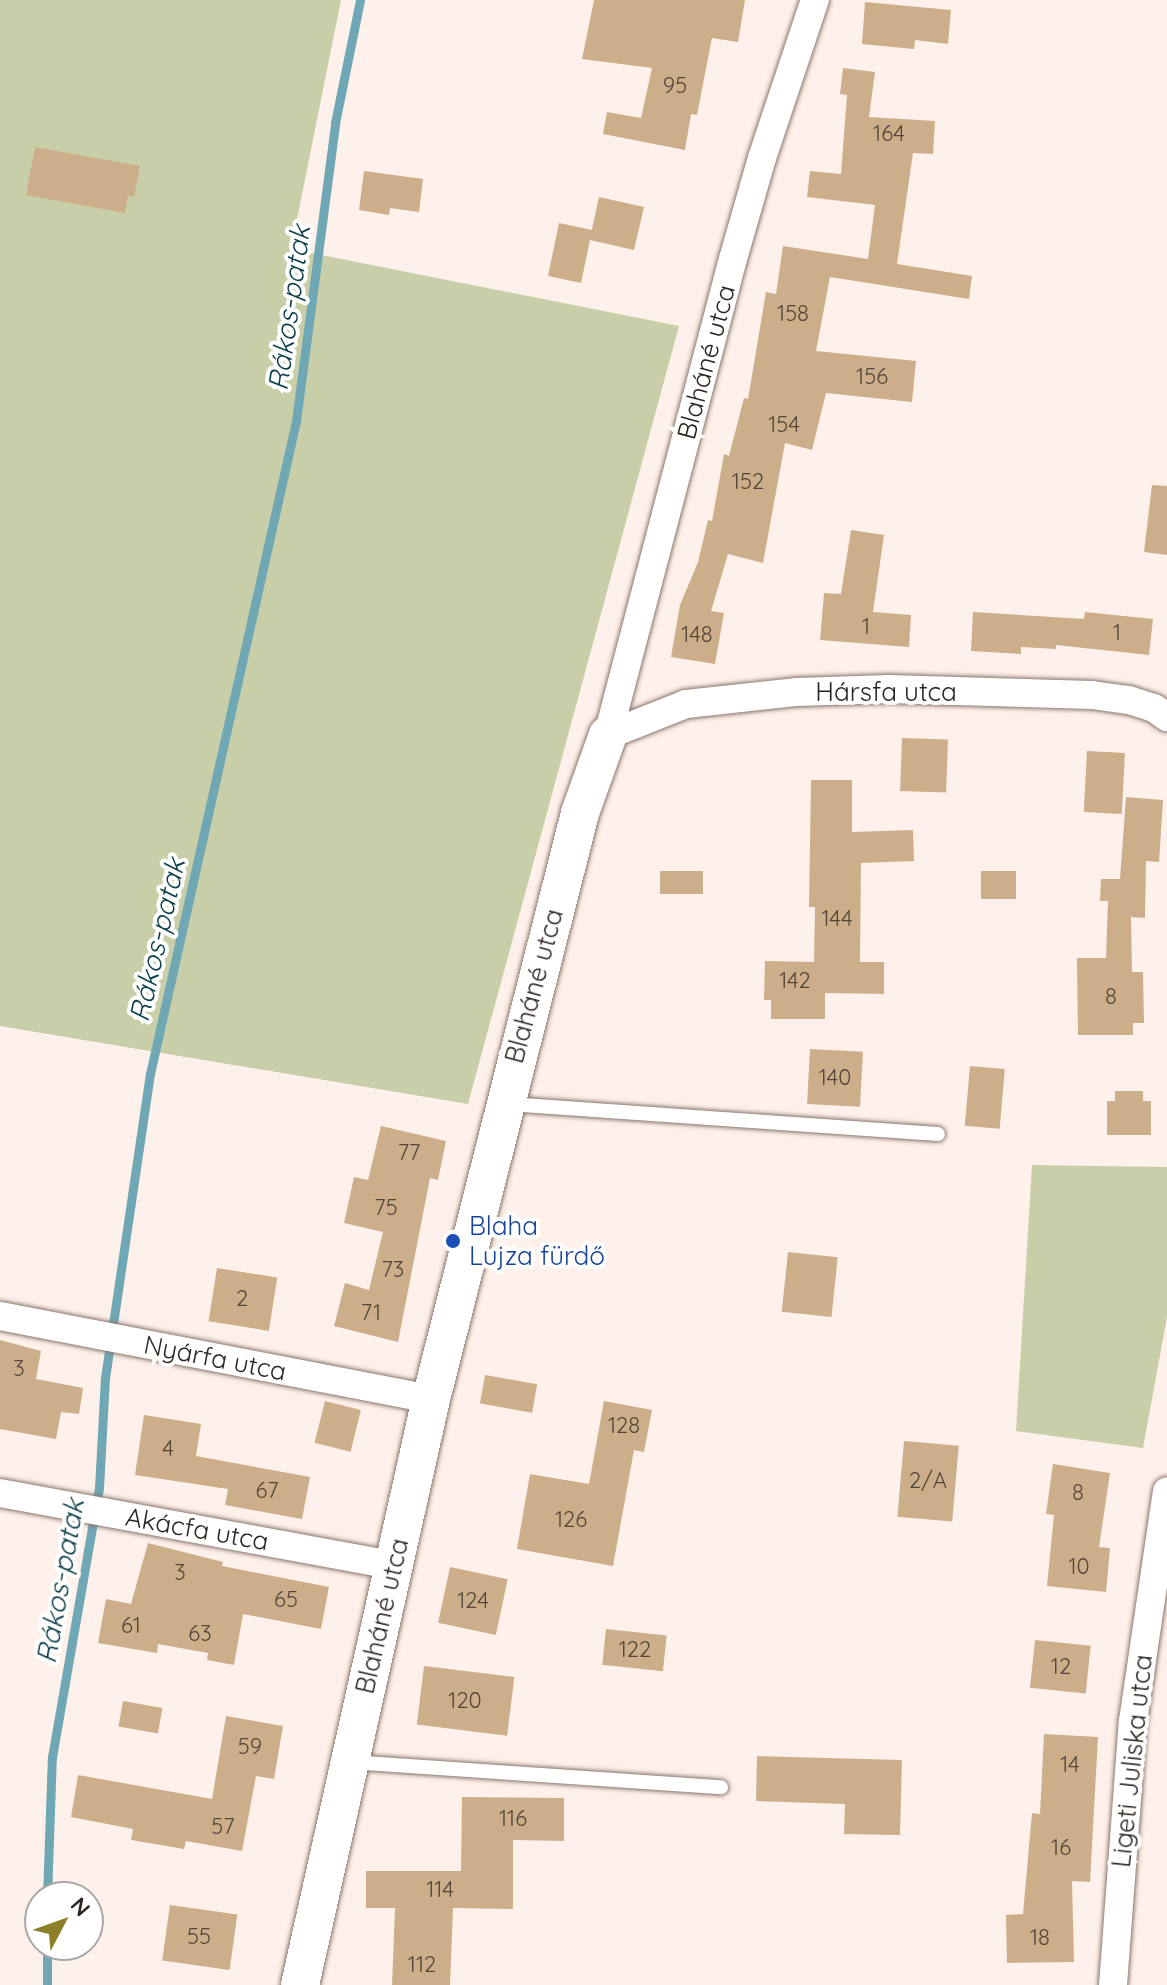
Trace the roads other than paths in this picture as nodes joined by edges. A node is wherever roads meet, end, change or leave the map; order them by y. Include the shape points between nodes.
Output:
1 (815, 0) edge
2 (1167, 717) edge
3 (608, 735) junction
4 (504, 1104) junction
5 (938, 1134) dead end
6 (0, 1316) edge
7 (431, 1399) junction
8 (1167, 1491) edge
9 (0, 1493) edge
10 (394, 1565) junction
11 (350, 1762) junction
12 (721, 1787) dead end
13 (300, 1985) edge
14 (1113, 1985) edge

1 - 3 street, Blaháné utca via 737,245
2 - 3 street, Hársfa utca via 1129,700 1092,695 889,689 686,704
3 - 4 street, Blaháné utca via 580,813
4 - 5 lane
4 - 7 street, Blaháné utca
6 - 7 street, Nyárfa utca
7 - 10 street, Blaháné utca
8 - 14 street, Ligeti Juliska utca via 1133,1721
9 - 10 street, Akácfa utca
10 - 11 street, Blaháné utca
11 - 12 lane
11 - 13 street, Blaháné utca

